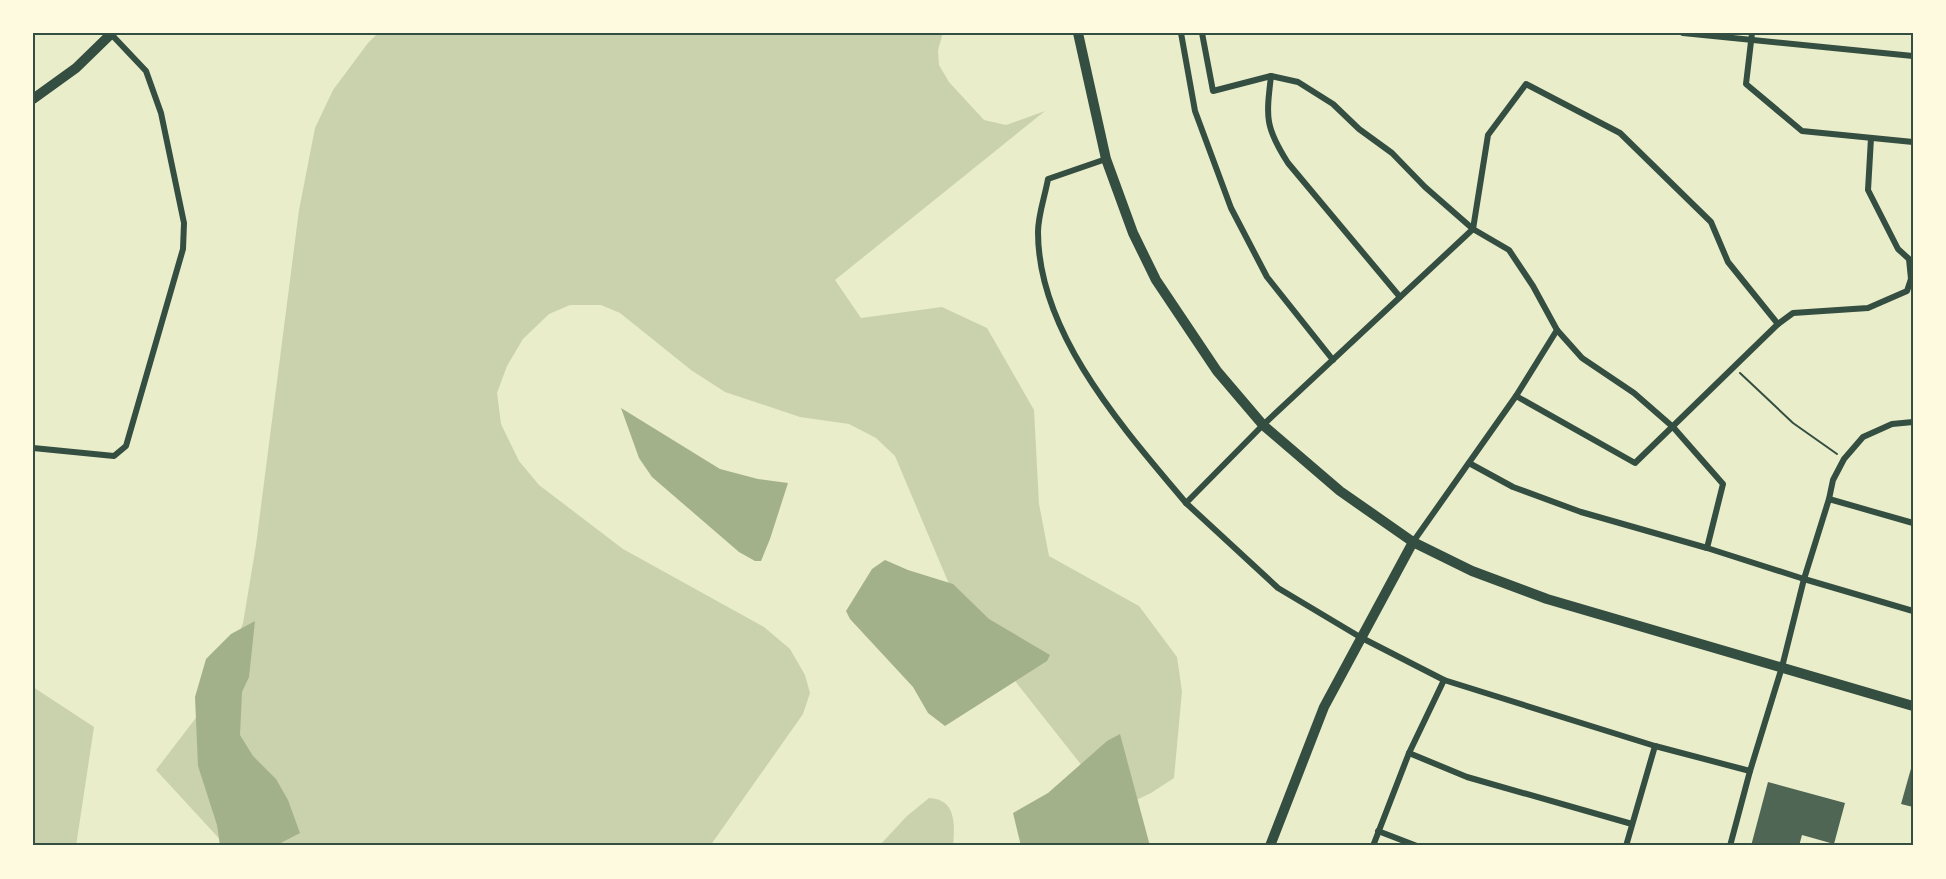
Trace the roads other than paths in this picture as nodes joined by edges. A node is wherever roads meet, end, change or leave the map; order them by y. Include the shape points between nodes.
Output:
1 (111, 33) edge
2 (1078, 33) edge
3 (1181, 33) edge
4 (1202, 33) edge
5 (1683, 33) edge
6 (1752, 36) edge
7 (1913, 56) edge
8 (1271, 76) junction
9 (33, 99) edge
10 (1871, 138) junction
11 (1913, 142) edge
12 (1106, 159) junction
13 (1473, 229) junction
14 (1400, 297) junction
15 (1778, 324) junction
16 (1557, 330) junction
17 (1333, 360) junction
18 (1516, 396) junction
19 (1913, 422) edge
20 (1263, 425) junction
21 (1673, 427) junction
22 (33, 448) edge
23 (1469, 463) junction
24 (1829, 499) junction
25 (1186, 503) junction
26 (1913, 523) edge
27 (1413, 542) junction
28 (1707, 548) junction
29 (1804, 579) junction
30 (1913, 611) edge
31 (1360, 637) junction
32 (1782, 667) junction
33 (1444, 680) junction
34 (1913, 706) edge
35 (1655, 746) junction
36 (1409, 753) junction
37 (1750, 771) junction
38 (1632, 824) junction
39 (1378, 831) junction
40 (1270, 846) edge
41 (1373, 846) edge
42 (1417, 846) edge
43 (1626, 846) edge
44 (1730, 846) edge

1 - 9 street via 76,68
1 - 22 street via 146,70 161,113 184,223 183,249 126,446 114,456
2 - 12 street
3 - 17 street via 1195,111 1231,208 1267,277
4 - 8 street via 1213,91
5 - 6 street
6 - 7 street
6 - 10 street via 1746,84 1780,114 1802,131
8 - 13 street via 1298,82 1333,104
8 - 14 street via 1266,111 1273,140 1288,164
10 - 11 street
10 - 15 street via 1868,190 1898,249 1910,259 1907,291 1868,308 1793,314
12 - 20 street via 1133,233 1156,280 1217,371
12 - 25 street via 1048,179 1038,231 1041,268 1049,302 1092,382 1130,437
13 - 14 street
13 - 15 street via 1488,135 1526,84 1620,133 1711,222 1728,262
13 - 16 street via 1509,250
14 - 17 street
15 - 21 street
16 - 18 street
16 - 21 street via 1582,358 1634,393
17 - 20 street
18 - 21 street via 1635,463
18 - 23 street
19 - 24 street via 1892,424 1863,437 1844,459
20 - 25 street
20 - 27 street via 1340,491
21 - 28 street via 1723,484
23 - 27 street
23 - 28 street via 1513,487 1581,512
24 - 26 street
24 - 29 street
25 - 31 street via 1278,588
27 - 31 street
27 - 32 street via 1472,571 1547,599
28 - 29 street
29 - 30 street
29 - 32 street
31 - 33 street
31 - 40 street via 1324,707
32 - 34 street
32 - 37 street
33 - 35 street
33 - 36 street
35 - 37 street
35 - 38 street
36 - 38 street via 1467,777
36 - 39 street
37 - 44 street
38 - 43 street
39 - 41 street
39 - 42 street

